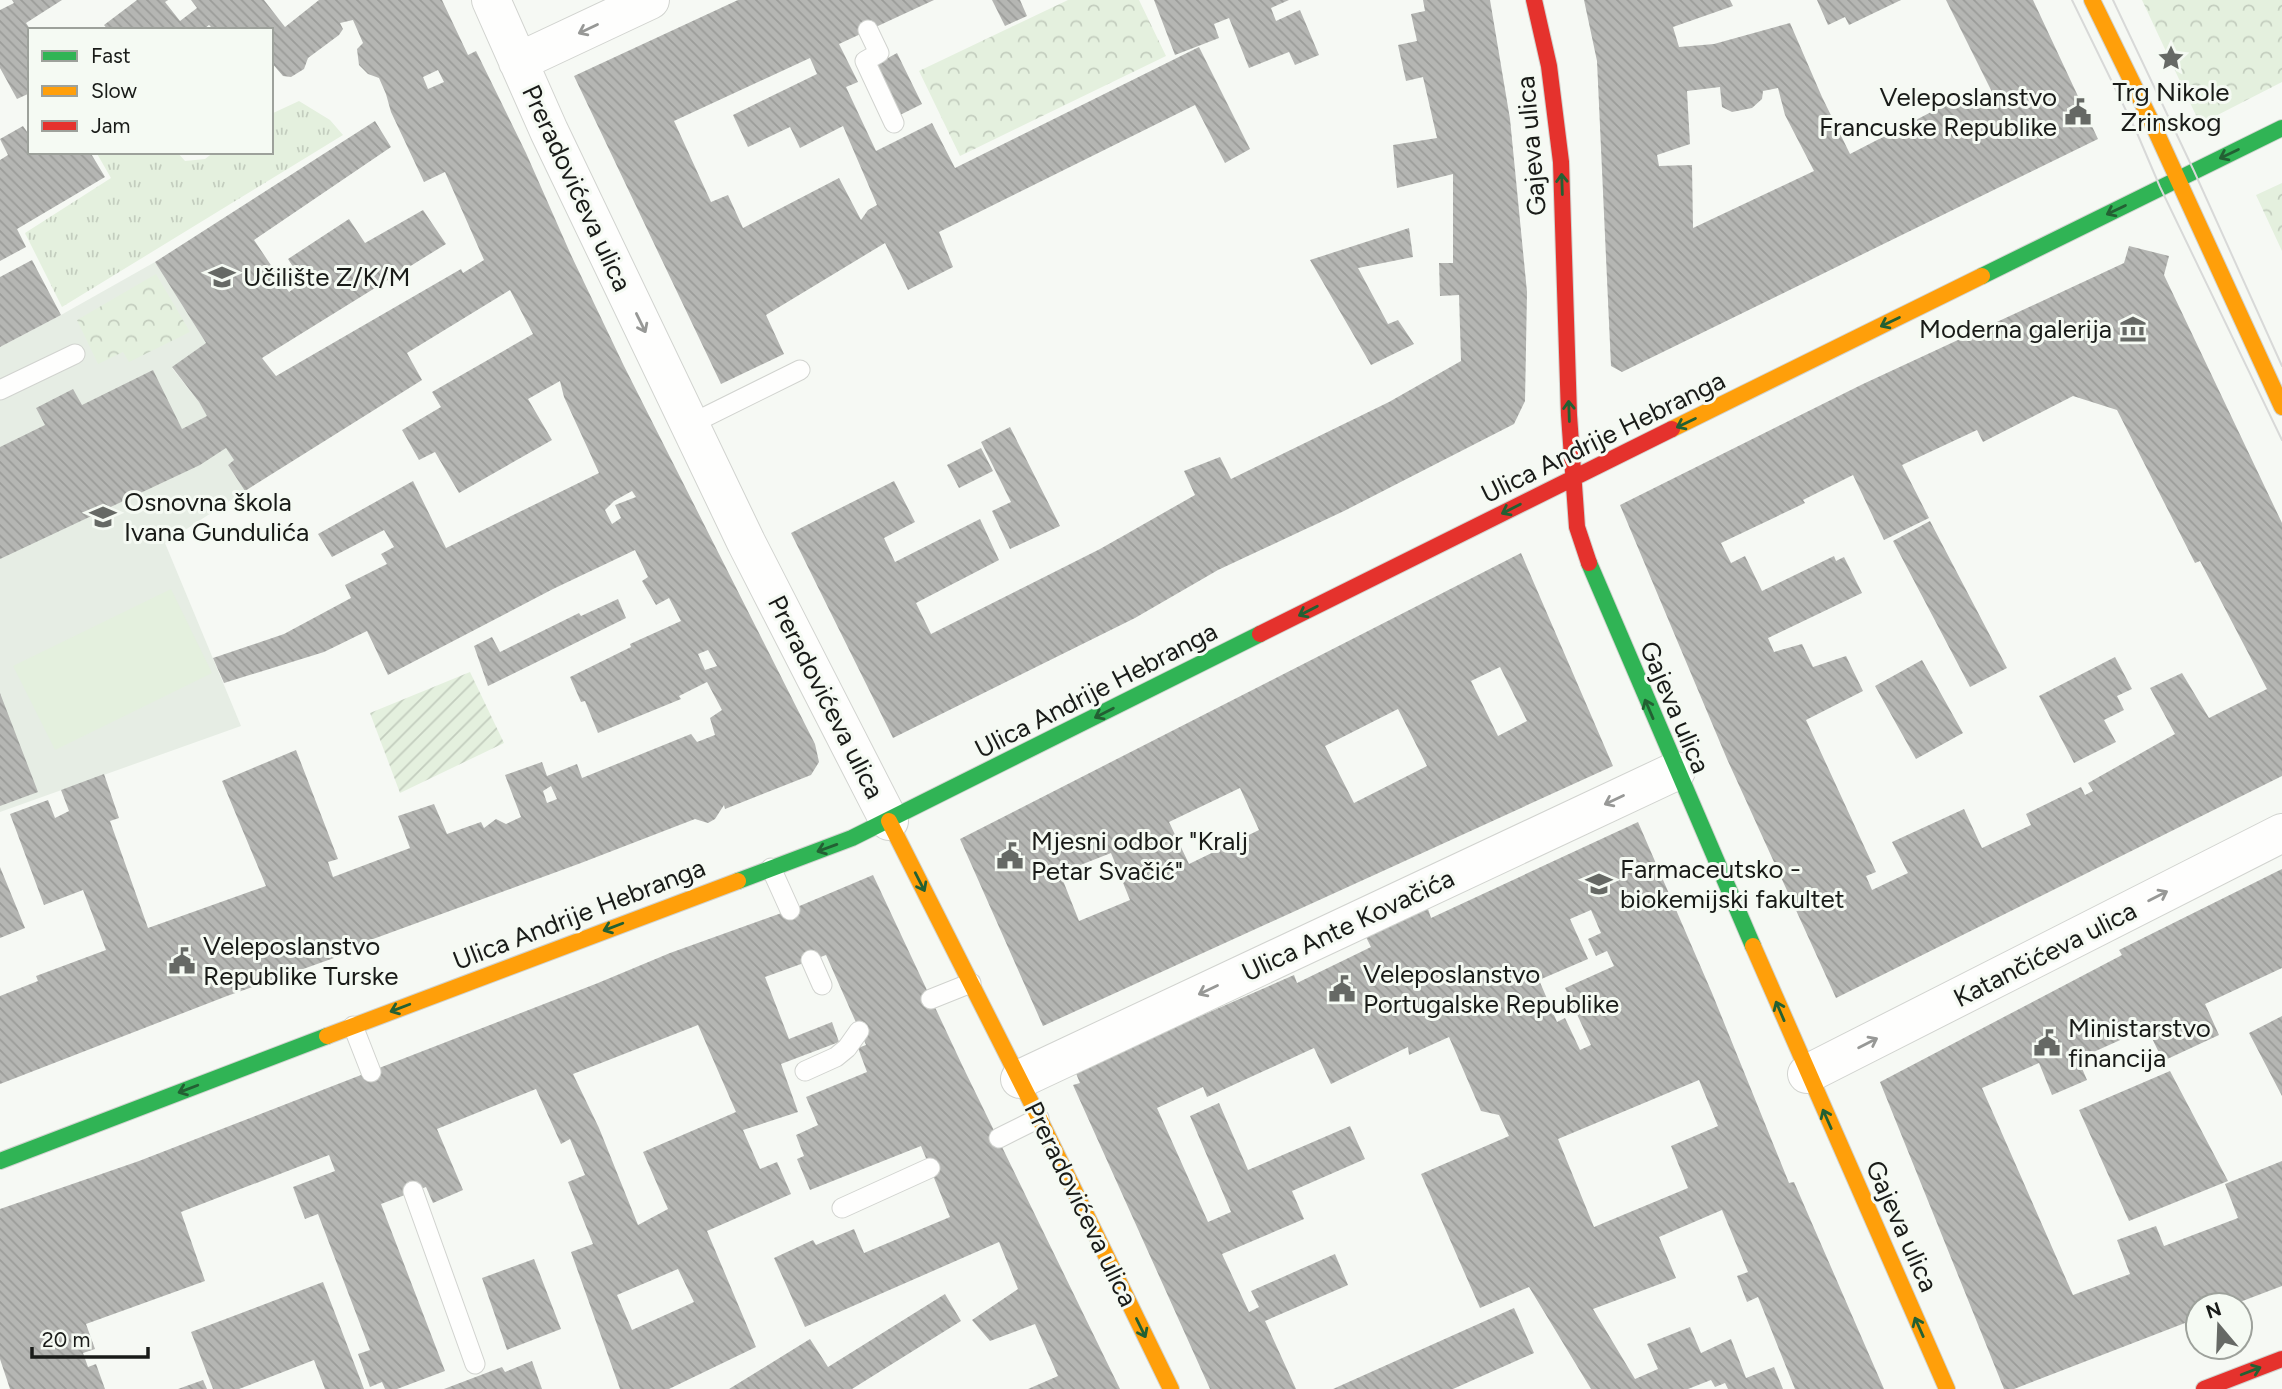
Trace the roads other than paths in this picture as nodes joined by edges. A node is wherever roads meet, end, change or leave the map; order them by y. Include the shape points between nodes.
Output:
1 (491, 0) edge
2 (650, 0) edge
3 (1534, 0) edge
4 (2092, 0) edge
5 (868, 30) dead end
6 (517, 62) junction
7 (894, 123) dead end
8 (2282, 128) edge
9 (2177, 179) junction
10 (75, 354) dead end
11 (800, 370) dead end
12 (0, 390) edge
13 (2282, 407) edge
14 (691, 424) junction
15 (1572, 479) junction
16 (1676, 771) junction
17 (890, 821) junction
18 (2282, 833) edge
19 (771, 868) junction
20 (790, 911) dead end
21 (811, 960) dead end
22 (971, 983) junction
23 (822, 985) dead end
24 (931, 999) dead end
25 (354, 1026) junction
26 (859, 1031) dead end
27 (805, 1070) dead end
28 (371, 1072) dead end
29 (1807, 1074) junction
30 (1020, 1079) junction
31 (1039, 1118) junction
32 (999, 1138) dead end
33 (0, 1161) edge
34 (930, 1168) dead end
35 (413, 1191) dead end
36 (842, 1208) dead end
37 (2282, 1359) edge
38 (475, 1364) dead end
39 (1171, 1389) edge
40 (1947, 1389) edge
41 (2204, 1389) edge

1 - 6 street, Preradovićeva ulica
2 -> 6 street
15 -> 3 main road, Gajeva ulica via 1561,162 1549,66
4 - 9 main road
5 - 7 lane via 879,53 865,61
6 -> 14 street, Preradovićeva ulica
8 -> 9 main road, Ulica Andrije Hebranga
9 - 13 main road
9 -> 15 main road, Ulica Andrije Hebranga
10 - 12 lane
11 - 14 lane
14 - 17 street, Preradovićeva ulica via 746,542
16 -> 15 main road, Gajeva ulica via 1594,580 1577,527
15 -> 17 main road, Ulica Andrije Hebranga
29 -> 16 main road, Gajeva ulica
16 -> 30 street, Ulica Ante Kovačića
17 -> 19 main road, Ulica Andrije Hebranga
17 -> 22 main road, Preradovićeva ulica
29 -> 18 street, Katančićeva ulica
19 - 20 lane
19 -> 25 main road, Ulica Andrije Hebranga
21 - 23 lane
22 - 24 lane
22 - 30 main road, Preradovićeva ulica
25 - 28 lane
25 -> 33 main road, Ulica Andrije Hebranga
26 - 27 lane via 836,1057
40 -> 29 main road, Gajeva ulica
30 - 31 main road, Preradovićeva ulica
31 - 32 lane
31 -> 39 main road, Preradovićeva ulica
34 - 36 lane
35 - 38 lane
41 -> 37 main road

